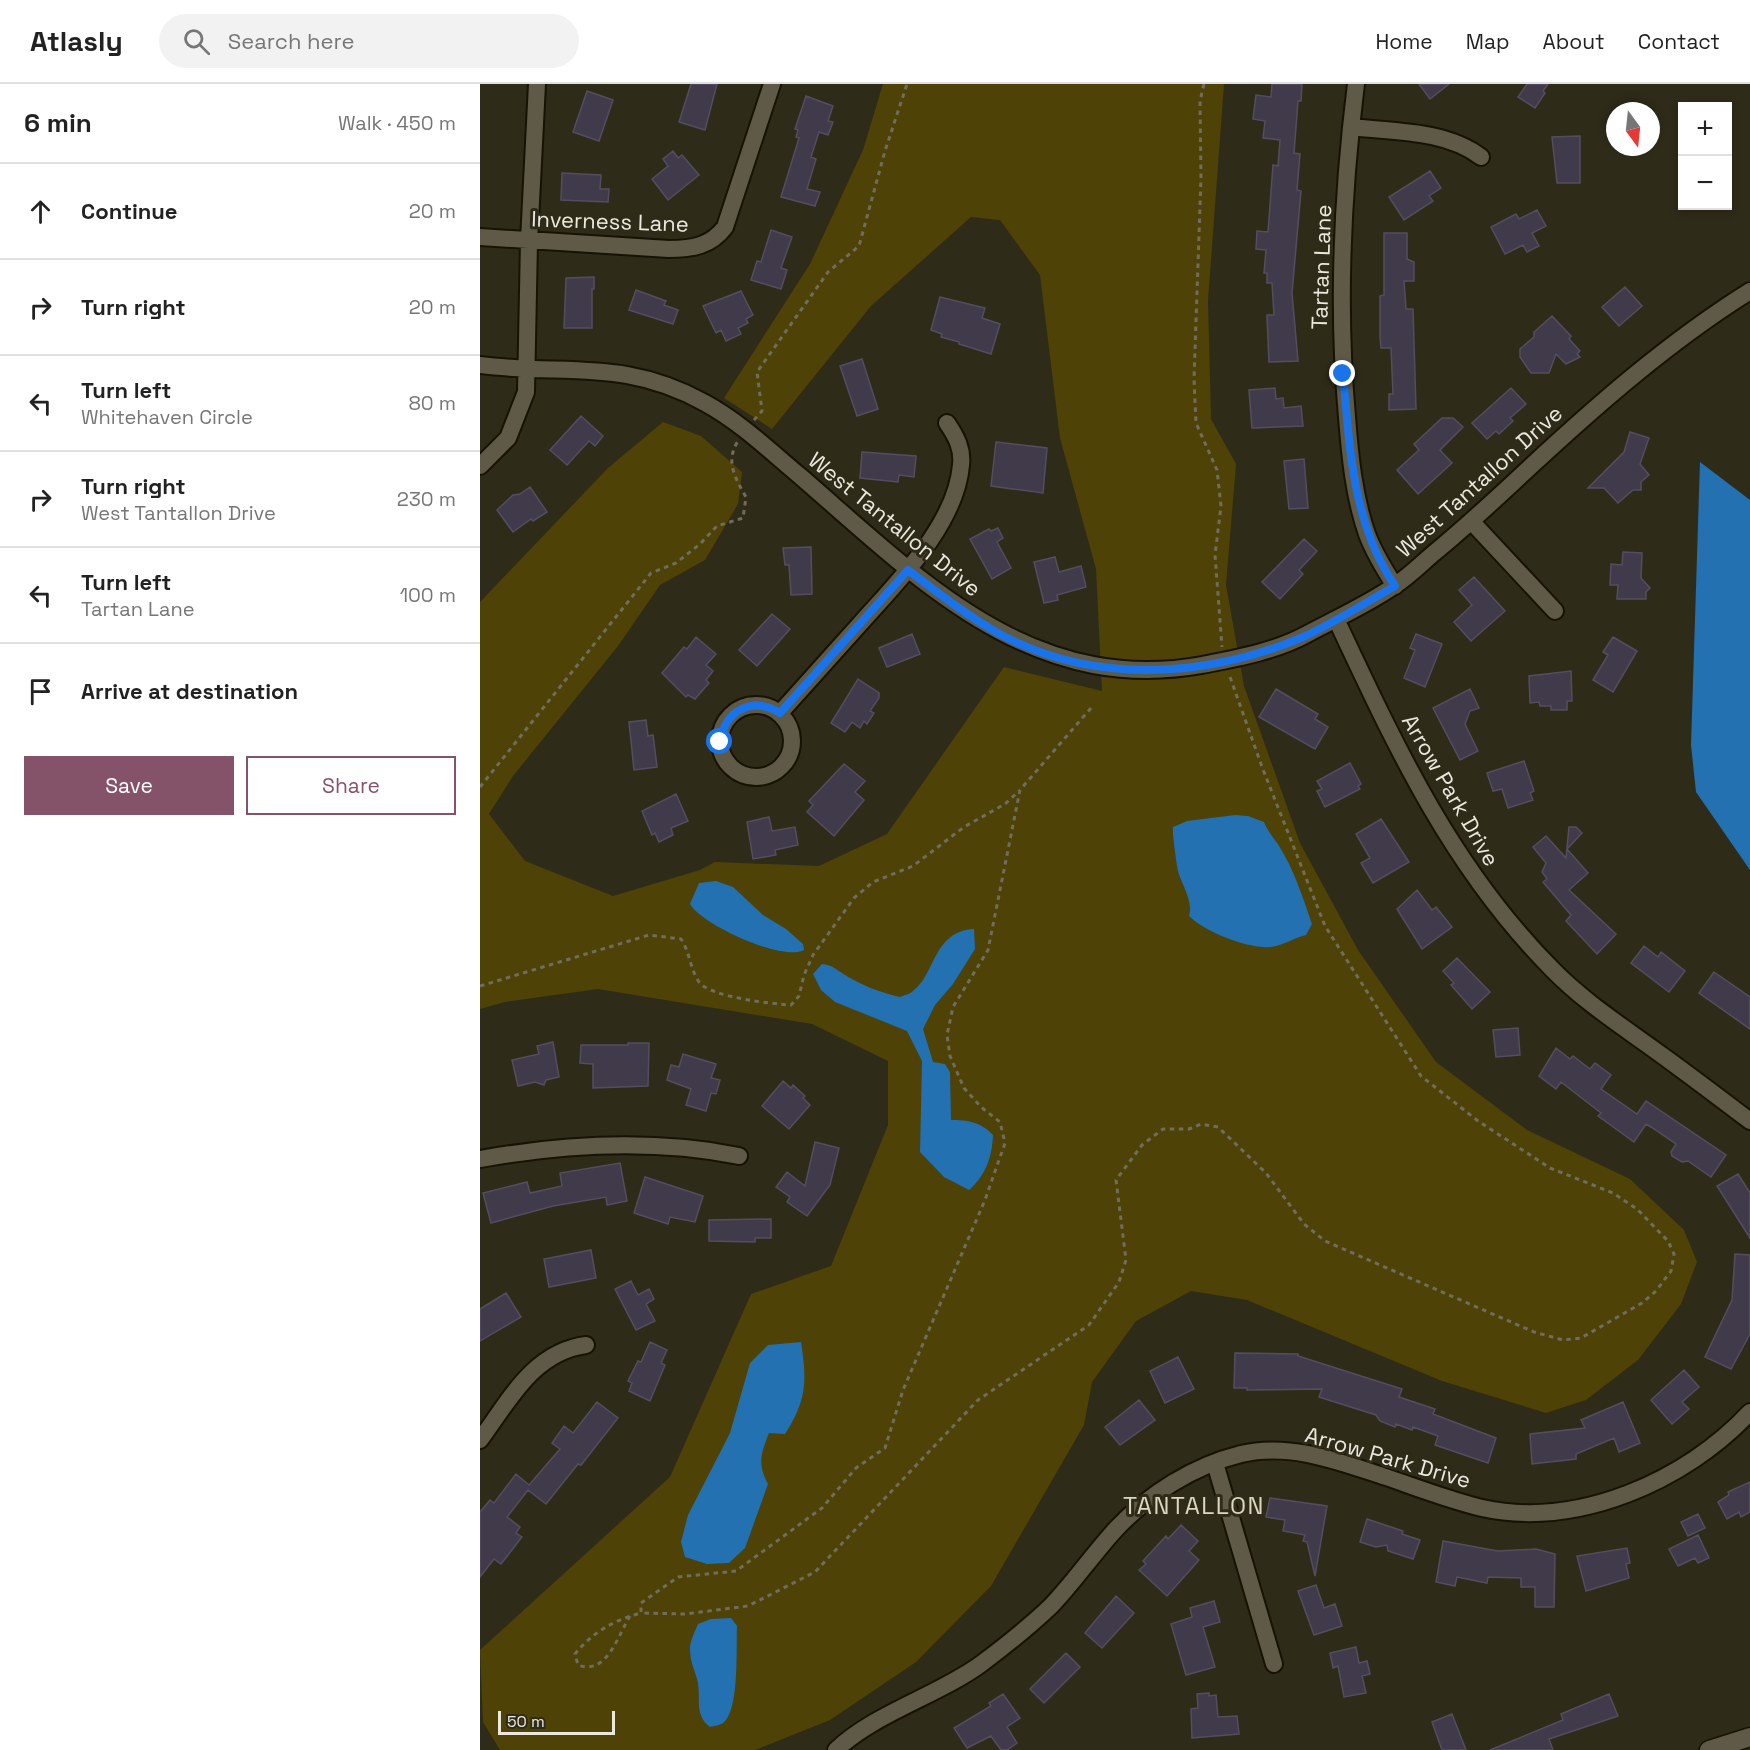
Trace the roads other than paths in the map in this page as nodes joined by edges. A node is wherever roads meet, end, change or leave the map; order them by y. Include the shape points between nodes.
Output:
1 (537, 84) edge
2 (772, 84) edge
3 (1356, 84) edge
4 (1351, 127) junction
5 (1481, 157) dead end
6 (480, 237) edge
7 (529, 241) junction
8 (1750, 291) edge
9 (480, 365) edge
10 (527, 369) junction
11 (947, 423) dead end
12 (480, 466) edge
13 (1472, 522) junction
14 (908, 570) junction
15 (1395, 586) junction
16 (1555, 611) dead end
17 (1336, 618) junction
18 (780, 713) junction
19 (1750, 1121) edge
20 (739, 1156) dead end
21 (480, 1159) edge
22 (586, 1345) dead end
23 (1750, 1412) edge
24 (482, 1430) edge
25 (1215, 1463) junction
26 (1274, 1664) dead end
27 (1750, 1737) edge
28 (836, 1750) edge
29 (1709, 1750) edge

1 - 7 street
2 - 7 street, Inverness Lane via 725,227 712,240 693,248 669,249
3 - 4 street, Tartan Lane
4 - 5 street via 1444,139 1466,146
4 - 15 street, Tartan Lane via 1340,298 1350,448 1359,510 1367,535
6 - 7 street, Inverness Lane
7 - 10 street
8 - 13 street, West Tantallon Drive via 1634,374
9 - 10 street, West Tantallon Drive
10 - 12 street via 526,392 508,438
10 - 14 street, West Tantallon Drive via 588,369 649,378 706,404 745,430
11 - 14 street via 959,445 958,481 937,529
13 - 15 street, West Tantallon Drive
13 - 16 street
14 - 17 street, West Tantallon Drive via 998,633 1037,651 1101,668 1179,669 1224,661 1304,636
14 - 18 street
15 - 17 street, West Tantallon Drive
17 - 19 street, Arrow Park Drive via 1429,806 1488,897 1581,996
18 - 18 street via 753,705 727,721 720,742 723,753 738,771 749,776 772,773 789,756 792,733
20 - 21 street via 703,1148 621,1146 539,1150
22 - 24 street via 565,1348 537,1366
23 - 25 street, Arrow Park Drive via 1708,1450 1664,1480 1608,1501 1557,1510 1484,1508 1332,1459 1297,1452 1242,1454
25 - 26 street
25 - 28 street, Arrow Park Drive via 1152,1495 1116,1530 1051,1606 982,1663 855,1735
27 - 29 street

